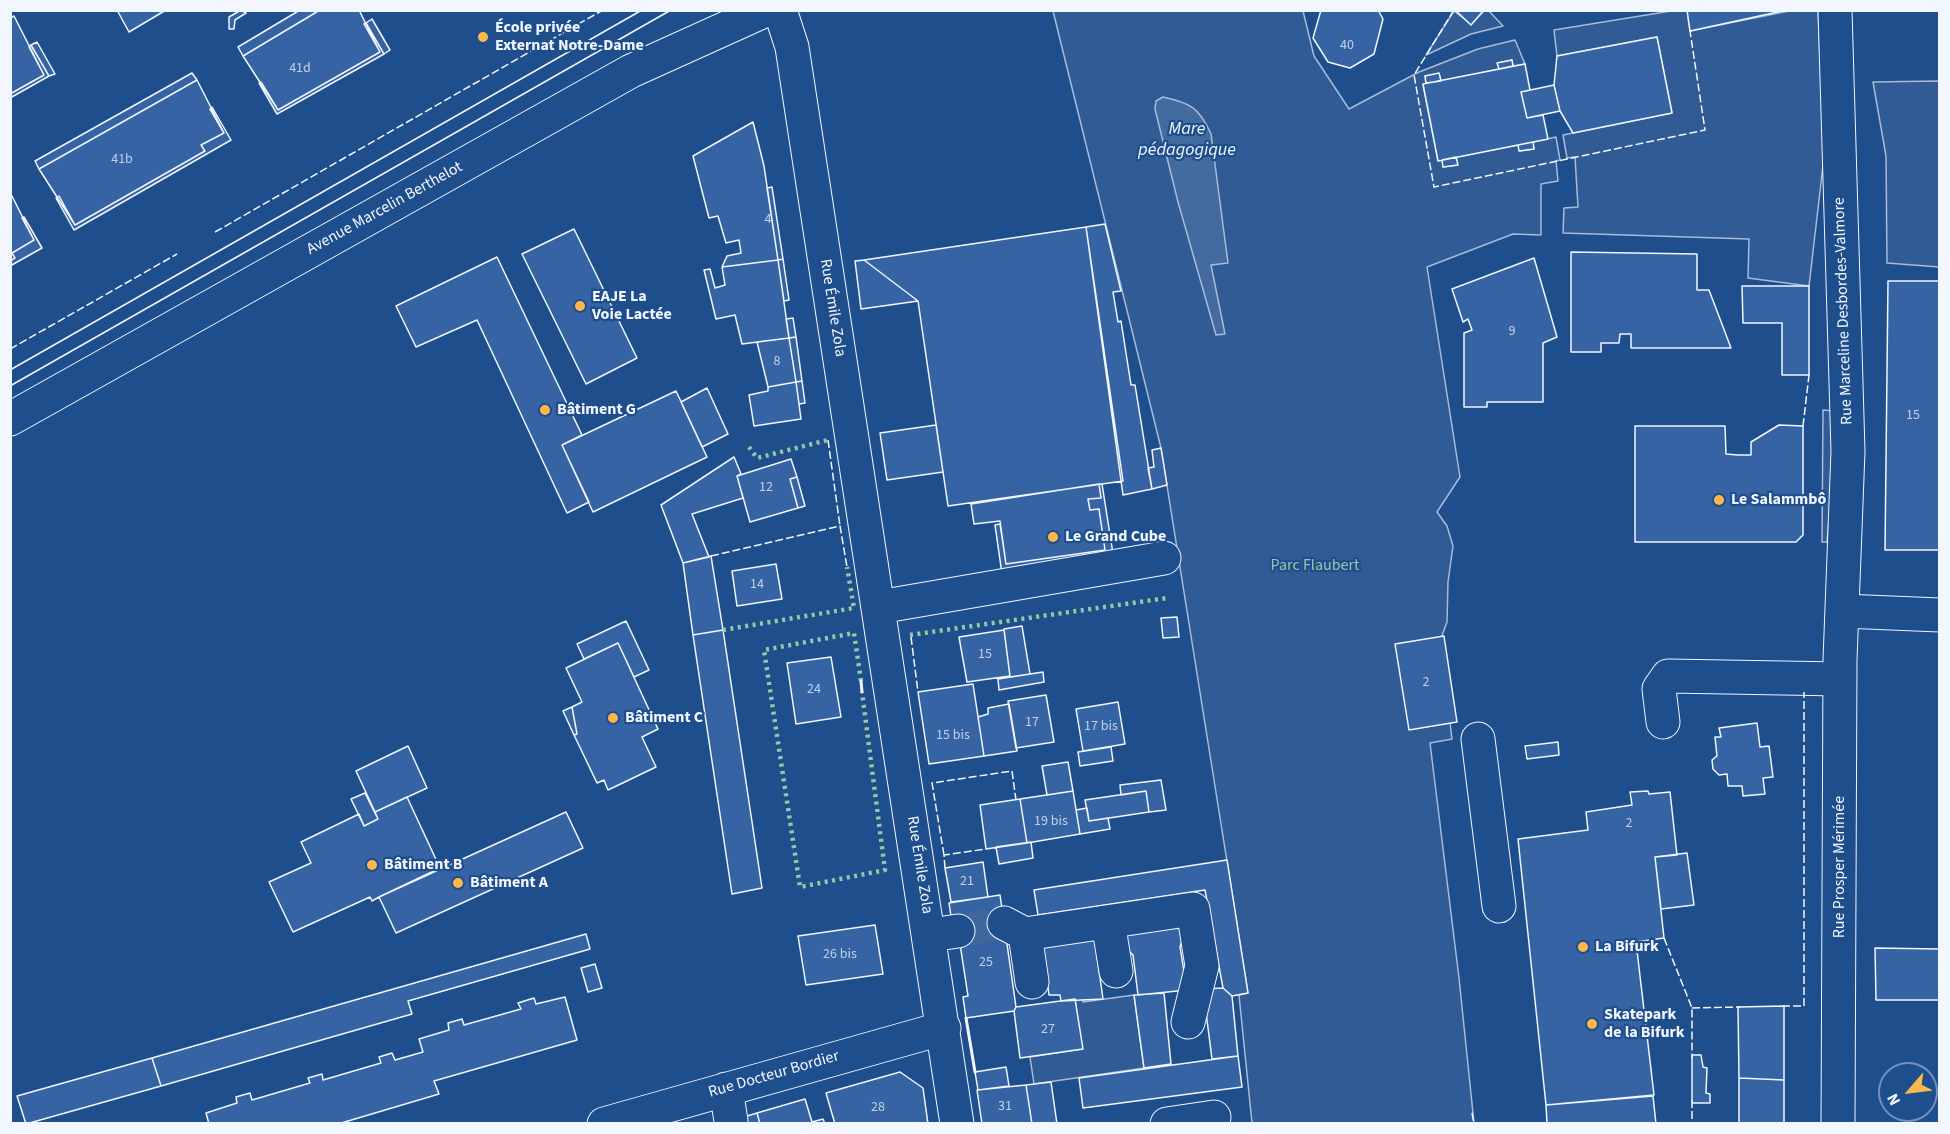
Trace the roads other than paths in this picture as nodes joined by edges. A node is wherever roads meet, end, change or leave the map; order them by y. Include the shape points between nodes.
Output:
1 (766, 10) edge
2 (780, 10) edge
3 (1835, 10) edge
4 (10, 419) edge
5 (1164, 558) dead end
6 (879, 607) junction
7 (1843, 611) junction
8 (1940, 615) edge
9 (1840, 679) junction
10 (1663, 722) dead end
11 (1478, 739) dead end
12 (1499, 906) dead end
13 (1108, 922) junction
14 (1116, 971) dead end
15 (1032, 982) dead end
16 (1188, 1022) dead end
17 (944, 1028) junction
18 (726, 1089) junction
19 (1214, 1117) dead end
20 (731, 1121) dead end
21 (604, 1124) edge
22 (957, 1124) edge
23 (1167, 1124) edge
24 (1838, 1124) edge

1 - 4 street, Avenue Marcelin Berthelot via 631,71
2 - 6 street, Rue Émile Zola via 792,47
3 - 7 street, Rue Marceline Desbordes-Valmore via 1848,420
5 - 6 street
6 - 17 street, Rue Émile Zola via 944,933
7 - 8 street
7 - 9 street, Rue Prosper Mérimée
9 - 10 street via 1668,676 1659,689
9 - 24 street, Rue Prosper Mérimée
11 - 12 street
13 - 14 street
13 - 15 street via 1015,929
13 - 16 street via 1194,909 1202,966
17 - 18 street, Rue Docteur Bordier
17 - 22 street, Rue Émile Zola
18 - 20 street
18 - 21 street, Rue Docteur Bordier
19 - 23 street

